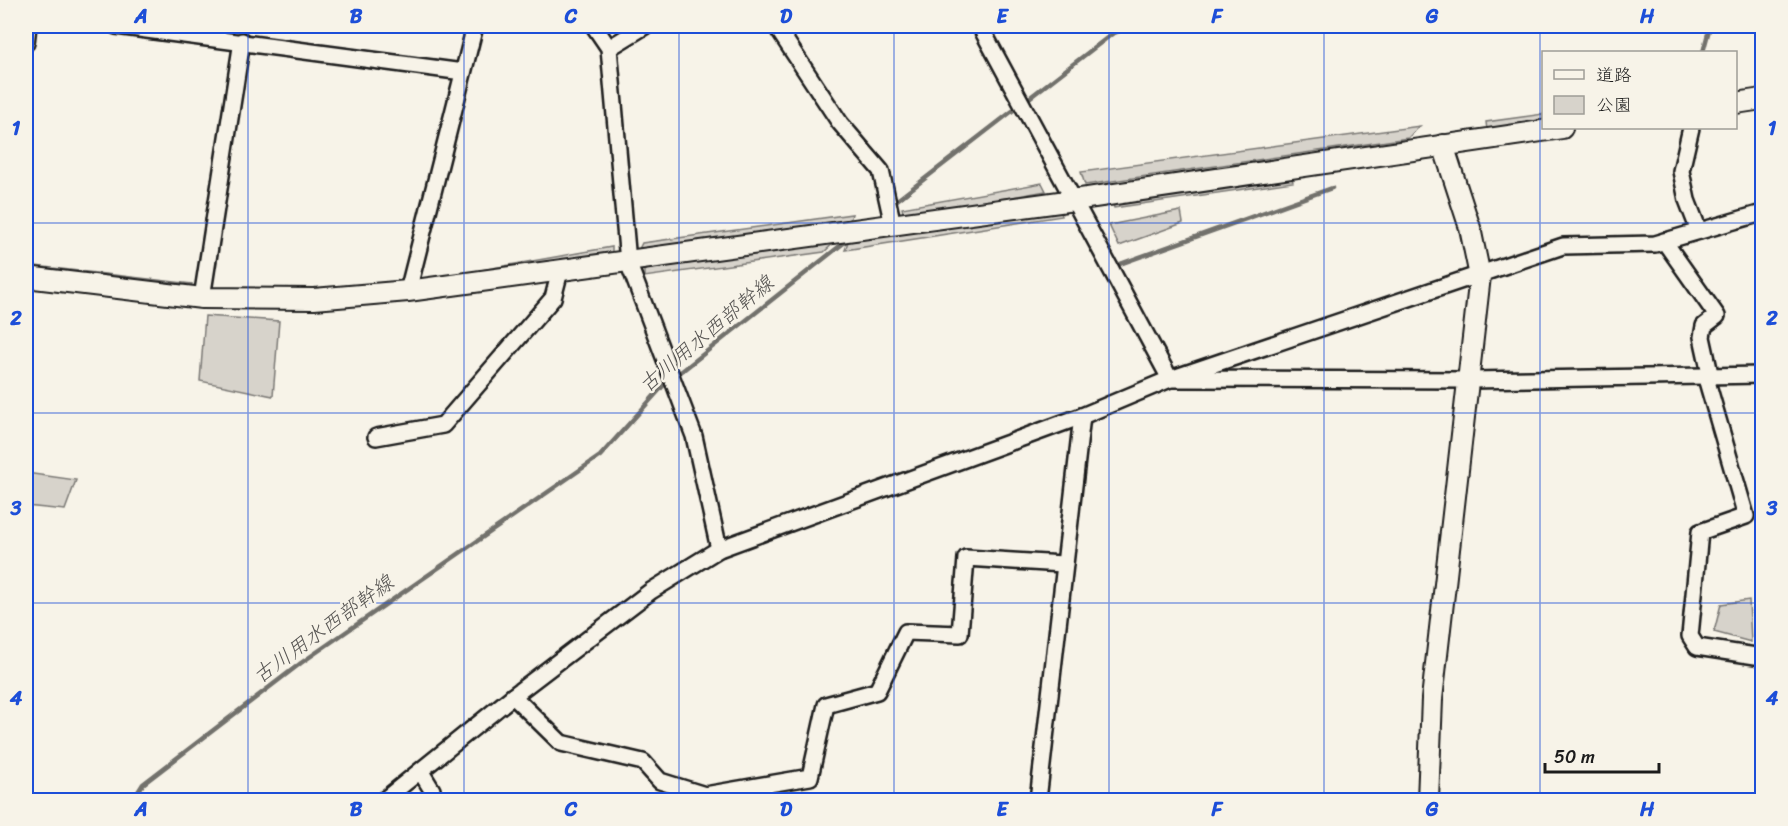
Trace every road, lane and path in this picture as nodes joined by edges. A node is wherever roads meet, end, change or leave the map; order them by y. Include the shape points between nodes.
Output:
1 (28, 26) edge
2 (116, 26) edge
3 (475, 26) edge
4 (594, 26) edge
5 (645, 26) edge
6 (776, 26) edge
7 (980, 26) edge
8 (242, 41) junction
9 (26, 43) edge
10 (609, 48) junction
11 (463, 72) junction
12 (1762, 99) edge
13 (1737, 103) edge
14 (1555, 129) edge
15 (1691, 129) edge
16 (1443, 145) junction
17 (1074, 200) junction
18 (1762, 213) edge
19 (893, 225) junction
20 (1699, 231) junction
21 (1664, 241) junction
22 (628, 262) junction
23 (560, 271) junction
24 (1480, 276) junction
25 (26, 277) edge
26 (408, 291) junction
27 (202, 298) junction
28 (1762, 375) edge
29 (1709, 378) junction
30 (1170, 379) junction
31 (1470, 380) junction
32 (1082, 416) junction
33 (376, 437) dead end
34 (719, 549) junction
35 (1064, 564) junction
36 (1762, 657) edge
37 (513, 696) junction
38 (421, 772) junction
39 (705, 798) edge
40 (384, 801) edge
41 (433, 801) edge
42 (1038, 801) edge
43 (1428, 801) edge

1 - 9 street
2 - 8 street
3 - 11 street
4 - 10 street
5 - 10 street
6 - 19 street via 840,123 881,171
7 - 17 street
8 - 11 street
8 - 27 street
10 - 22 street
11 - 26 street
12 - 13 street
14 - 16 street
15 - 20 street via 1681,171
16 - 17 street
16 - 24 street via 1470,228
17 - 19 street
17 - 30 street
18 - 20 street
19 - 22 street
20 - 21 street
21 - 24 street via 1563,246
21 - 29 street via 1717,316 1704,326 1702,337
22 - 23 street
22 - 34 street via 694,436
23 - 26 street
23 - 33 street via 553,298 443,425
24 - 30 street
24 - 31 street
25 - 27 street
26 - 27 street via 314,299
28 - 29 street
29 - 31 street
29 - 36 street via 1746,516 1700,532 1690,636 1697,647
30 - 31 street
30 - 32 street
31 - 43 street via 1432,699
32 - 34 street
32 - 35 street
34 - 37 street via 651,591
35 - 39 street via 966,558 960,634 906,632 877,691 825,705 810,777
35 - 42 street
37 - 38 street
37 - 39 street via 561,743 643,762 660,781
38 - 40 street
38 - 41 street via 432,790

